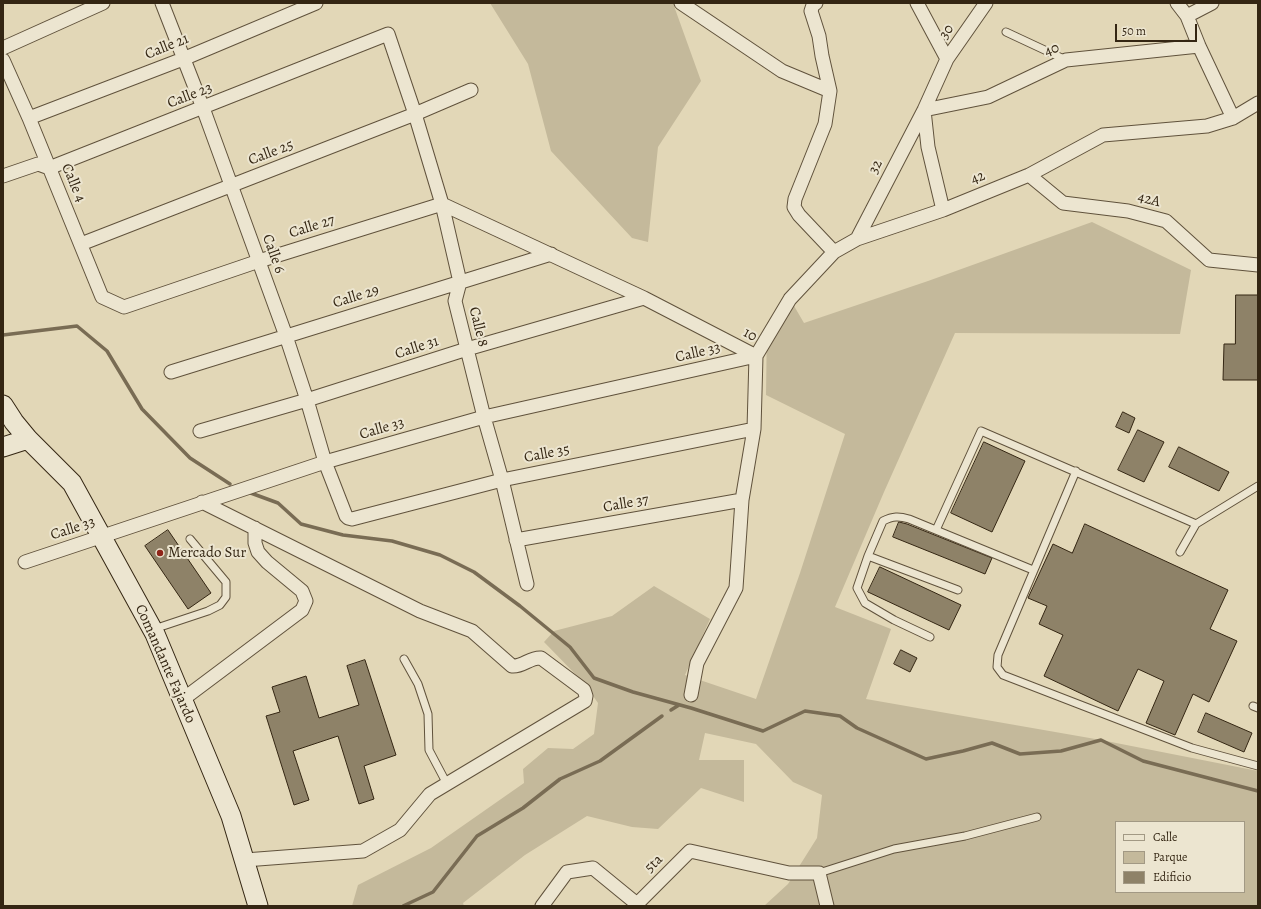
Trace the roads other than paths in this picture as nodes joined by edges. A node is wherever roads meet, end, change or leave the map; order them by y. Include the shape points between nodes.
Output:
1 (103, 3) edge
2 (162, 3) edge
3 (316, 3) edge
4 (681, 3) edge
5 (816, 3) edge
6 (917, 3) edge
7 (986, 3) edge
8 (1178, 3) edge
9 (1212, 3) edge
10 (1187, 16) junction
11 (1006, 32) dead end
12 (388, 34) joint
13 (1199, 46) junction
14 (3, 48) edge
15 (183, 58) junction
16 (947, 59) junction
17 (3, 60) edge
18 (1066, 60) junction
19 (471, 90) dead end
20 (830, 91) junction
21 (1258, 103) edge
22 (203, 108) junction
23 (924, 110) junction
24 (415, 114) junction
25 (29, 118) junction
26 (1233, 118) junction
27 (49, 168) junction
28 (1028, 175) junction
29 (3, 176) edge
30 (232, 186) junction
31 (442, 204) junction
32 (943, 210) junction
33 (857, 238) junction
34 (81, 244) junction
35 (834, 252) junction
36 (551, 254) junction
37 (259, 261) junction
38 (1258, 265) edge
39 (460, 282) junction
40 (644, 298) junction
41 (124, 307) joint
42 (286, 336) junction
43 (467, 349) junction
44 (756, 356) junction
45 (171, 372) dead end
46 (307, 400) junction
47 (3, 405) edge
48 (484, 417) junction
49 (754, 429) junction
50 (200, 431) dead end
51 (28, 439) junction
52 (3, 447) edge
53 (325, 462) junction
54 (1076, 471) junction
55 (502, 480) junction
56 (1258, 486) edge
57 (742, 500) junction
58 (202, 502) junction
59 (348, 518) joint
60 (1196, 524) junction
61 (255, 528) junction
62 (936, 530) junction
63 (102, 537) junction
64 (190, 539) dead end
65 (516, 540) junction
66 (1180, 552) dead end
67 (868, 556) junction
68 (25, 562) dead end
69 (1033, 570) junction
70 (528, 584) dead end
71 (958, 590) dead end
72 (152, 630) junction
73 (930, 637) dead end
74 (404, 659) dead end
75 (691, 695) dead end
76 (182, 700) junction
77 (1258, 766) edge
78 (447, 784) junction
79 (1037, 817) dead end
80 (245, 860) junction
81 (818, 873) junction
82 (637, 905) edge
83 (258, 906) edge
84 (542, 906) edge
85 (827, 906) edge

1 - 14 street
2 - 15 street, Calle 6
3 - 15 street, Calle 21
4 - 20 street via 782,71
5 - 20 street via 812,11
6 - 16 street
7 - 16 street, 30
8 - 10 street
9 - 10 street
10 - 13 street
11 - 18 lane
12 - 22 street, Calle 23
12 - 24 street, Calle 8
13 - 18 street, 40
13 - 26 street
15 - 22 street, Calle 6
15 - 25 street, Calle 21
16 - 23 street, 30
17 - 25 street, Calle 4
18 - 23 street, 40 via 988,97
19 - 24 street, Calle 25
20 - 35 street via 825,124 794,207
21 - 26 street, 42
22 - 27 street, Calle 23
22 - 30 street, Calle 6
23 - 32 street via 928,147
23 - 33 street, 32
24 - 30 street, Calle 25
24 - 31 street, Calle 8
25 - 27 street, Calle 4
26 - 28 street, 42 via 1207,126 1103,135
27 - 29 street, Calle 23 via 38,164
27 - 34 street, Calle 4
28 - 32 street, 42
28 - 38 street, 42A via 1063,203 1128,211 1166,221 1209,260
30 - 34 street, Calle 25
30 - 37 street, Calle 6
31 - 36 street, 10
31 - 37 street, Calle 27
31 - 39 street, Calle 8
32 - 33 street, 42
33 - 35 street, 42
34 - 41 street, Calle 4 via 102,297
35 - 44 street, 42 via 790,299
36 - 39 street, Calle 29
36 - 40 street, 10
37 - 41 street, Calle 27
37 - 42 street, Calle 6
39 - 42 street, Calle 29
39 - 43 street, Calle 8 via 455,301
40 - 43 street, Calle 31
40 - 44 street, 10
42 - 45 street, Calle 29
42 - 46 street, Calle 6
43 - 46 street, Calle 31
43 - 48 street, Calle 8
44 - 48 street, Calle 33
44 - 49 street, 10
46 - 50 street, Calle 31
46 - 53 street, Calle 6
47 - 51 street, Comandante Fajardo
48 - 53 street, Calle 33
48 - 55 street, Calle 8
49 - 55 street, Calle 35
49 - 57 street, 10
51 - 52 street
51 - 63 street, Comandante Fajardo via 72,483
53 - 58 street, Calle 33
53 - 59 street, Calle 6
54 - 60 lane
54 - 62 lane via 981,431
54 - 69 lane
55 - 59 street, Calle 35
55 - 65 street, Calle 8
56 - 60 lane
57 - 65 street, Calle 37
57 - 75 street, 10 via 736,588 697,663
58 - 61 street
58 - 63 street, Calle 33
60 - 66 lane
61 - 76 street via 258,552 302,591 306,601 302,610
61 - 78 street via 420,611 472,631 512,666 517,667 535,657 541,658 584,690 585,701
62 - 67 lane via 900,516 890,518 883,521
62 - 69 lane
63 - 68 street, Calle 33
63 - 72 street, Comandante Fajardo
64 - 72 lane via 226,582 226,597 220,604 208,610
65 - 70 street, Calle 8
67 - 71 lane
67 - 73 lane via 857,588 865,603
69 - 77 lane via 998,654 997,668 1003,675 1192,748
72 - 76 street, Comandante Fajardo
74 - 78 lane via 418,684 428,714 429,750
76 - 80 street, Comandante Fajardo via 231,816
78 - 80 street via 430,794 400,830 363,851
79 - 81 lane via 965,836 894,849
80 - 83 street, Comandante Fajardo
81 - 82 street, 5ta via 788,873 690,851
81 - 85 street
82 - 84 street, 5ta via 593,868 566,872

